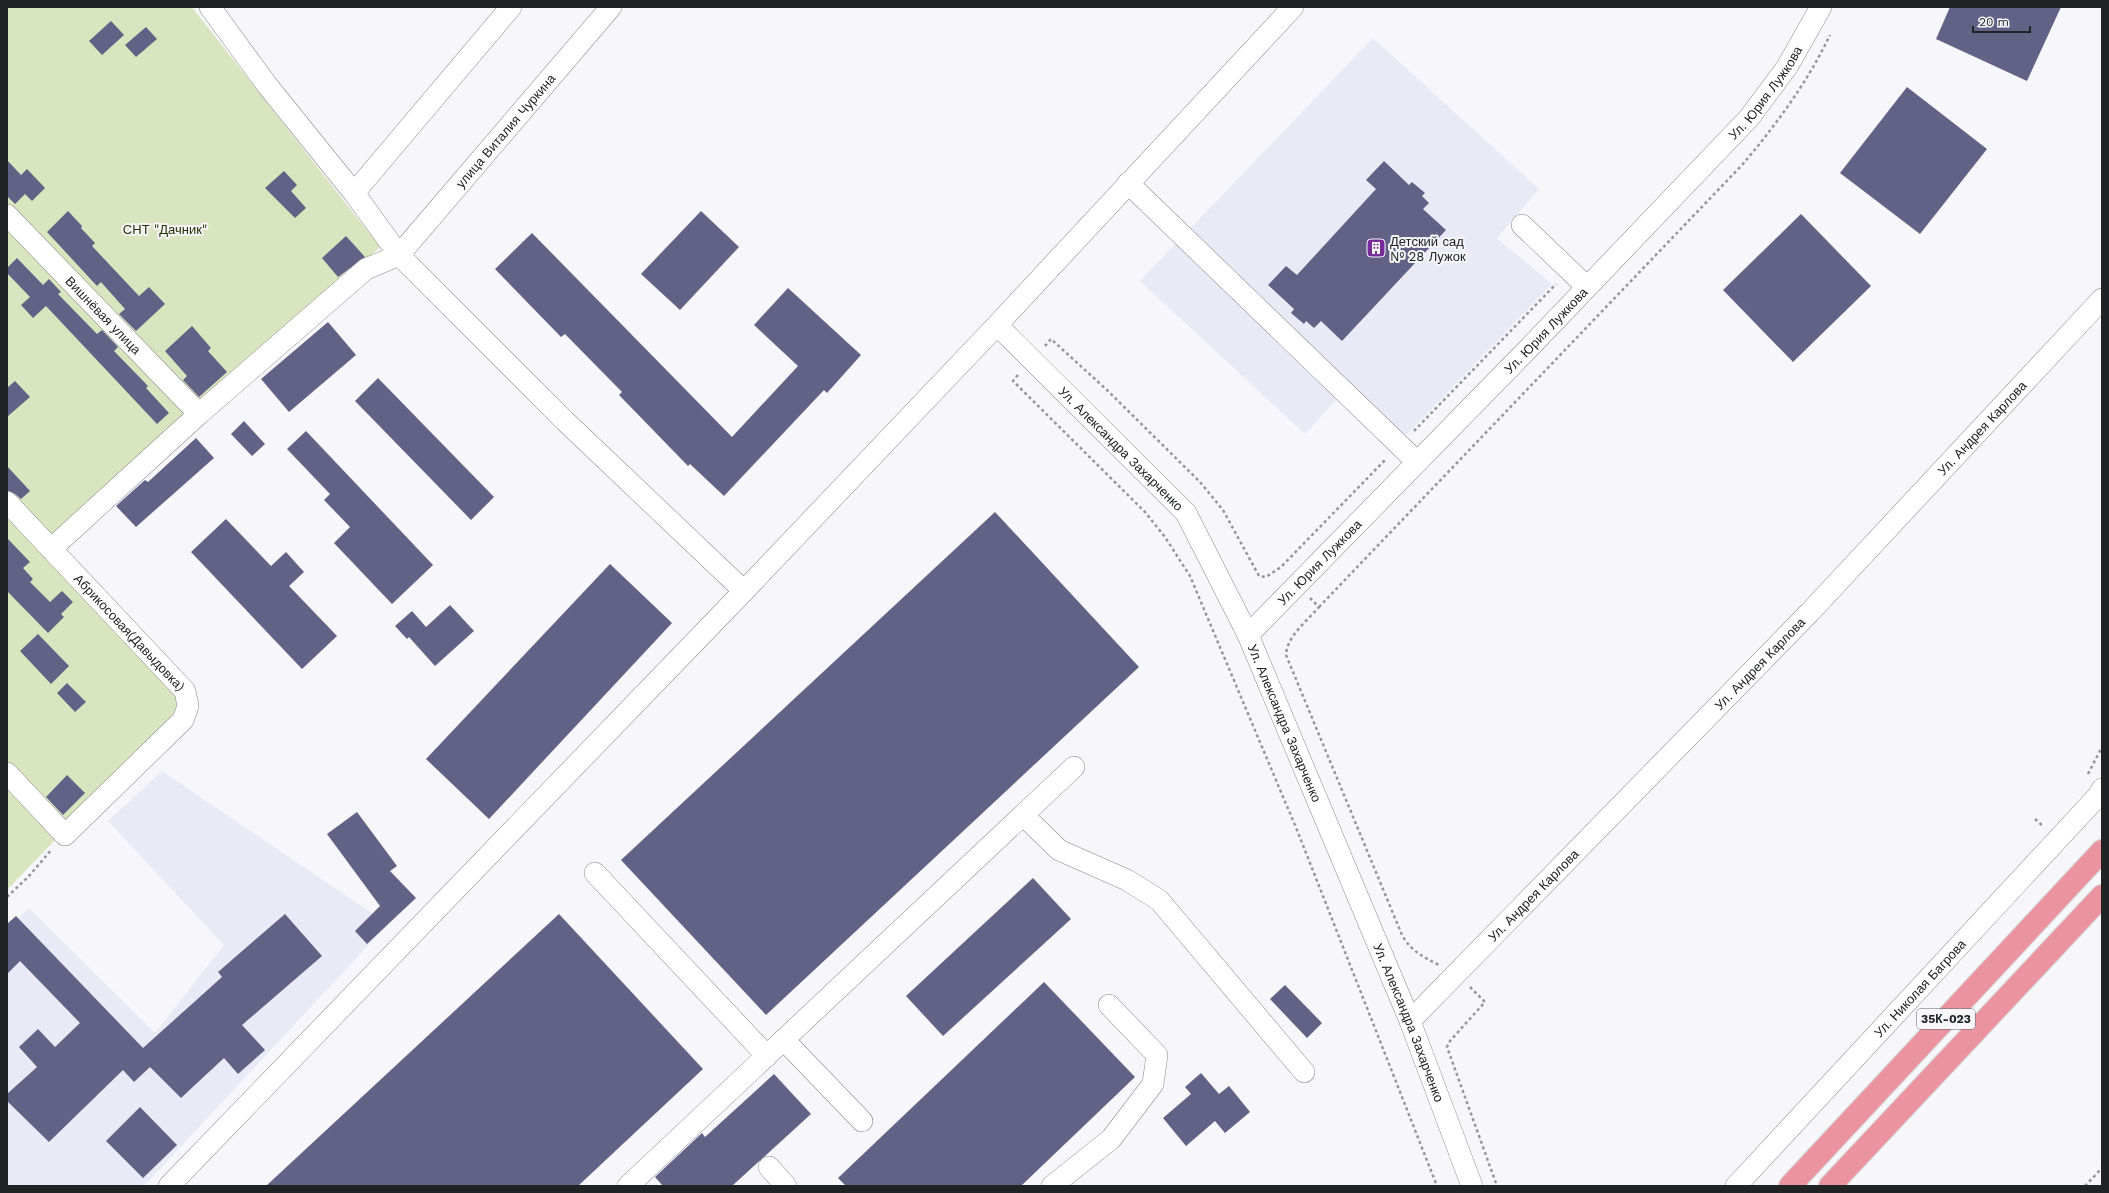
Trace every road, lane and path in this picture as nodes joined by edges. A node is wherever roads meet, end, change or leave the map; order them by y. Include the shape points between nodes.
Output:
1 (210, 7) edge
2 (511, 7) edge
3 (611, 7) edge
4 (1293, 7) edge
5 (1821, 7) edge
6 (1833, 30) dead end
7 (1128, 183) junction
8 (354, 193) junction
9 (7, 216) edge
10 (1522, 225) dead end
11 (400, 255) junction
12 (1587, 287) junction
13 (2102, 299) edge
14 (997, 325) junction
15 (199, 414) junction
16 (1416, 462) junction
17 (7, 502) edge
18 (51, 549) junction
19 (1281, 567) dead end
20 (1297, 584) junction
21 (744, 591) junction
22 (1319, 607) junction
23 (1248, 635) junction
24 (1074, 767) dead end
25 (7, 773) edge
26 (2102, 788) edge
27 (1023, 815) junction
28 (65, 835) junction
29 (2102, 851) edge
30 (595, 873) dead end
31 (2102, 896) edge
32 (7, 897) edge
33 (1457, 974) junction
34 (1109, 1005) dead end
35 (1410, 1021) junction
36 (784, 1040) junction
37 (767, 1056) junction
38 (1304, 1072) dead end
39 (862, 1121) dead end
40 (769, 1168) dead end
41 (2102, 1168) edge
42 (169, 1186) edge
43 (628, 1186) edge
44 (786, 1186) edge
45 (1052, 1186) edge
46 (1472, 1186) edge
47 (1497, 1186) edge
48 (1736, 1186) edge
49 (1790, 1186) edge
50 (1830, 1186) edge
51 (2085, 1186) edge

1 - 8 street via 267,85
2 - 8 street
3 - 11 street, улица Виталия Чуркина
4 - 7 street
5 - 12 street, Ул. Юрия Лужкова via 1787,67 1749,118
6 - 22 path via 1814,68 1775,126 1742,165
7 - 14 street
7 - 16 street
8 - 11 street
9 - 15 street, Вишнёвая улица
10 - 12 street
11 - 15 street via 366,269
11 - 21 street via 565,421
12 - 16 street, Ул. Юрия Лужкова
13 - 33 street, Ул. Андрея Карлова via 1810,612
14 - 21 street
14 - 23 street, Ул. Александра Захарченко via 1186,513
15 - 18 street
16 - 20 street, Ул. Юрия Лужкова
17 - 18 street, Абрикосовая(Давыдовка)
18 - 28 street, Абрикосовая(Давыдовка) via 185,691 188,706 182,720
19 - 20 path
20 - 22 path
20 - 23 street, Ул. Юрия Лужкова
21 - 42 street
22 - 33 path via 1290,640 1286,655 1405,940 1423,957
23 - 35 street, Ул. Александра Захарченко
24 - 27 street
25 - 28 street
26 - 48 street, Ул. Николая Багрова via 2098,796 2046,854
27 - 36 street
27 - 38 street via 1059,850 1127,880 1159,900
28 - 32 path
29 - 49 main road, 35К-023
30 - 37 street
31 - 50 main road, 35К-023
33 - 35 street, Ул. Андрея Карлова
33 - 47 path via 1485,1002 1450,1040 1447,1047
34 - 45 street via 1157,1055 1154,1084 1111,1139
35 - 46 street, Ул. Александра Захарченко
36 - 37 street
36 - 39 street
37 - 43 street
40 - 44 street
41 - 51 path

